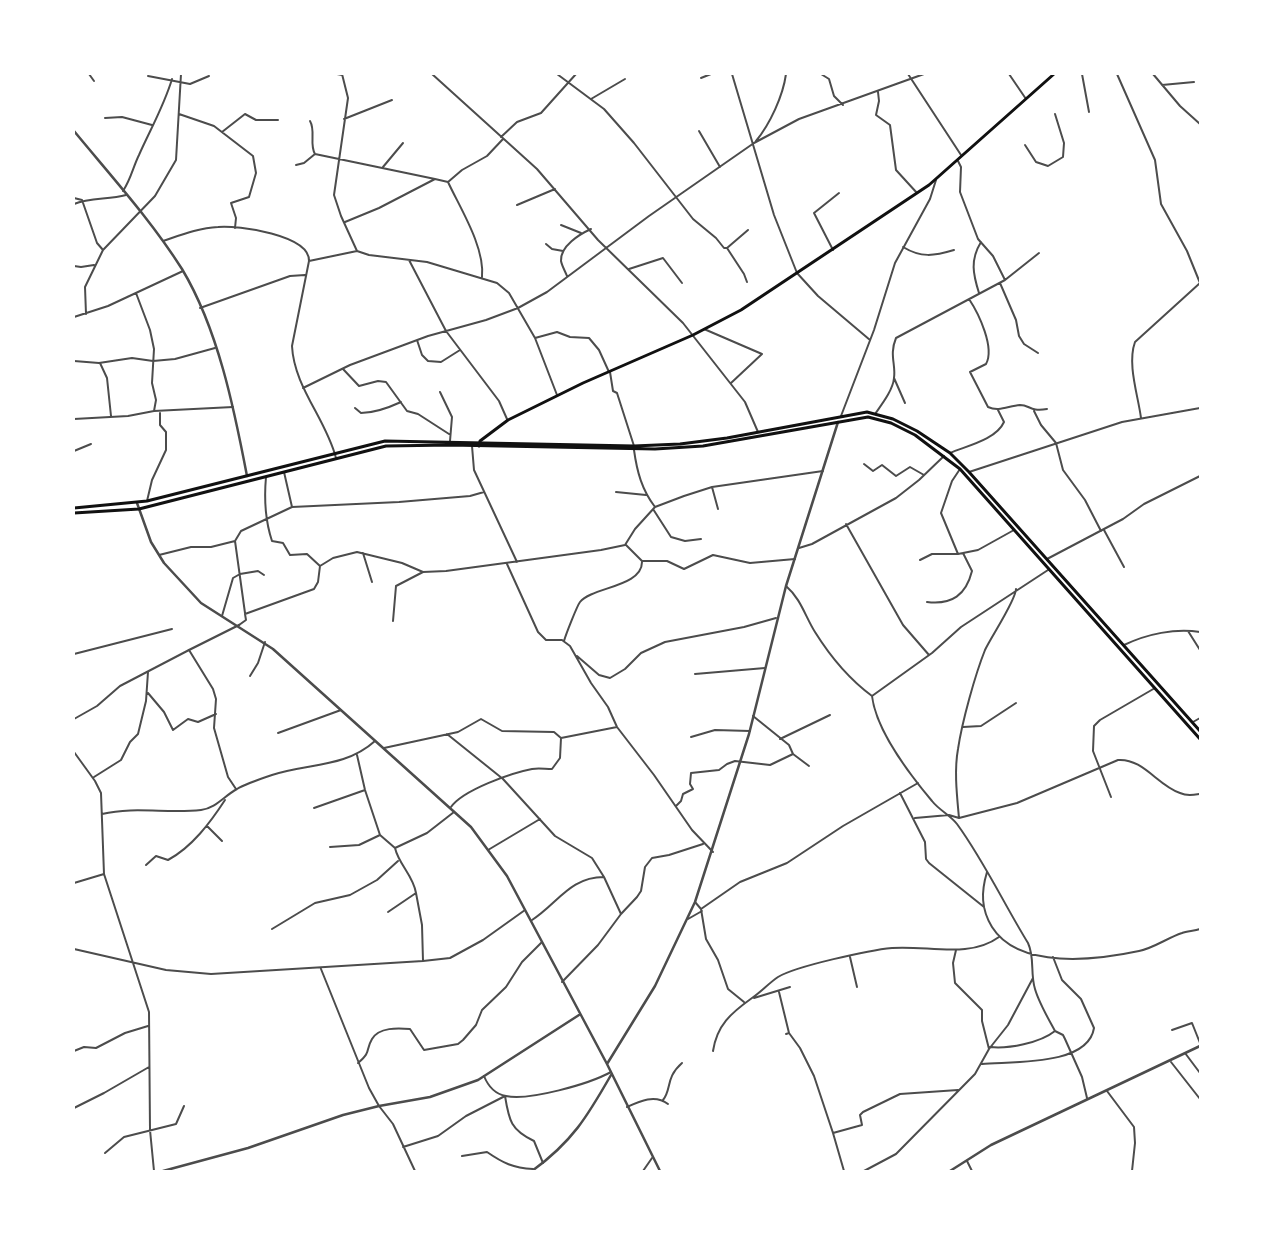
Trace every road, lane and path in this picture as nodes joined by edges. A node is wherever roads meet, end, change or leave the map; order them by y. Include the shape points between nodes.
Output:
1 (88, 74) edge
2 (181, 74) edge
3 (337, 74) edge
4 (432, 74) edge
5 (558, 74) edge
6 (576, 74) edge
7 (711, 74) edge
8 (732, 74) edge
9 (786, 74) edge
10 (821, 74) edge
11 (908, 74) edge
12 (924, 74) edge
13 (1009, 74) edge
14 (1054, 74) edge
15 (1082, 74) edge
16 (1117, 74) edge
17 (1153, 74) edge
18 (342, 75) edge
19 (148, 76) dead end
20 (209, 76) dead end
21 (701, 78) dead end
22 (172, 79) junction
23 (625, 79) dead end
24 (910, 80) junction
25 (94, 81) dead end
26 (567, 82) junction
27 (1194, 82) dead end
28 (180, 84) junction
29 (1162, 85) junction
30 (878, 92) junction
31 (1026, 99) junction
32 (392, 100) dead end
33 (591, 100) junction
34 (843, 105) junction
35 (1089, 112) dead end
36 (179, 114) junction
37 (1055, 114) dead end
38 (105, 118) dead end
39 (344, 119) junction
40 (278, 120) dead end
41 (310, 121) dead end
42 (152, 124) junction
43 (1200, 124) edge
44 (74, 131) edge
45 (699, 131) dead end
46 (222, 132) junction
47 (502, 138) junction
48 (403, 143) dead end
49 (754, 143) junction
50 (1025, 145) dead end
51 (315, 154) junction
52 (962, 157) junction
53 (338, 159) junction
54 (958, 160) junction
55 (296, 165) dead end
56 (383, 167) junction
57 (720, 167) junction
58 (937, 178) junction
59 (435, 179) junction
60 (448, 182) junction
61 (555, 189) junction
62 (123, 191) junction
63 (839, 193) dead end
64 (917, 193) junction
65 (126, 195) junction
66 (74, 198) edge
67 (675, 198) junction
68 (82, 200) junction
69 (74, 204) edge
70 (517, 205) dead end
71 (140, 212) junction
72 (346, 222) junction
73 (561, 225) dead end
74 (235, 228) junction
75 (591, 229) junction
76 (748, 230) dead end
77 (574, 232) junction
78 (581, 233) junction
79 (575, 238) junction
80 (163, 241) junction
81 (981, 242) junction
82 (546, 244) dead end
83 (607, 247) junction
84 (727, 248) junction
85 (903, 248) junction
86 (103, 250) junction
87 (564, 250) junction
88 (834, 250) junction
89 (954, 250) dead end
90 (357, 251) junction
91 (1039, 253) dead end
92 (409, 260) junction
93 (308, 261) junction
94 (94, 265) junction
95 (74, 266) edge
96 (628, 269) junction
97 (183, 271) junction
98 (797, 273) junction
99 (306, 275) junction
100 (567, 277) junction
101 (482, 278) junction
102 (1006, 280) junction
103 (747, 282) dead end
104 (682, 283) dead end
105 (1000, 283) junction
106 (1200, 283) edge
107 (136, 293) junction
108 (979, 293) junction
109 (969, 299) junction
110 (200, 308) junction
111 (518, 308) junction
112 (86, 314) junction
113 (74, 317) edge
114 (704, 329) junction
115 (446, 331) junction
116 (693, 335) junction
117 (535, 338) junction
118 (417, 340) junction
119 (870, 340) junction
120 (215, 348) junction
121 (460, 350) junction
122 (1038, 353) dead end
123 (153, 361) junction
124 (74, 362) edge
125 (100, 363) junction
126 (342, 369) junction
127 (609, 372) junction
128 (894, 378) junction
129 (731, 383) junction
130 (303, 388) junction
131 (440, 392) dead end
132 (558, 396) junction
133 (401, 402) junction
134 (905, 403) dead end
135 (234, 407) junction
136 (355, 408) dead end
137 (1200, 408) edge
138 (1047, 409) dead end
139 (998, 410) junction
140 (1034, 410) junction
141 (154, 411) junction
142 (160, 412) junction
143 (876, 414) junction
144 (841, 416) junction
145 (111, 417) junction
146 (1141, 418) junction
147 (74, 419) edge
148 (508, 420) junction
149 (839, 421) junction
150 (758, 432) junction
151 (449, 434) junction
152 (450, 440) junction
153 (480, 441) junction
154 (1056, 443) junction
155 (91, 444) dead end
156 (472, 446) junction
157 (479, 446) junction
158 (634, 448) junction
159 (74, 451) edge
160 (335, 453) junction
161 (950, 454) junction
162 (944, 456) junction
163 (336, 458) junction
164 (864, 464) dead end
165 (960, 469) junction
166 (823, 471) junction
167 (284, 472) junction
168 (969, 472) junction
169 (924, 475) junction
170 (247, 476) junction
171 (1200, 476) edge
172 (266, 477) junction
173 (712, 487) junction
174 (484, 492) junction
175 (616, 492) dead end
176 (646, 495) junction
177 (148, 501) junction
178 (137, 503) junction
179 (292, 507) junction
180 (74, 508) edge
181 (654, 508) junction
182 (139, 509) junction
183 (718, 509) dead end
184 (74, 513) edge
185 (266, 520) junction
186 (846, 524) junction
187 (1014, 530) junction
188 (1103, 530) junction
189 (701, 539) dead end
190 (235, 541) junction
191 (626, 545) junction
192 (799, 548) junction
193 (363, 553) junction
194 (963, 553) junction
195 (958, 554) junction
196 (159, 556) junction
197 (1047, 559) junction
198 (795, 560) junction
199 (920, 560) dead end
200 (642, 561) junction
201 (516, 562) junction
202 (507, 563) junction
203 (320, 566) junction
204 (1124, 567) dead end
205 (1049, 569) junction
206 (423, 572) junction
207 (240, 574) junction
208 (264, 575) dead end
209 (372, 582) dead end
210 (786, 586) junction
211 (1016, 589) junction
212 (927, 602) dead end
213 (245, 614) junction
214 (222, 616) junction
215 (776, 618) junction
216 (393, 620) dead end
217 (239, 625) junction
218 (172, 630) dead end
219 (1188, 631) junction
220 (1200, 632) edge
221 (564, 641) junction
222 (264, 642) junction
223 (1124, 644) junction
224 (189, 650) junction
225 (74, 654) edge
226 (575, 654) junction
227 (930, 655) junction
228 (1200, 656) edge
229 (585, 665) junction
230 (580, 666) junction
231 (765, 668) junction
232 (591, 670) junction
233 (148, 672) junction
234 (695, 674) dead end
235 (586, 675) junction
236 (250, 676) dead end
237 (1155, 688) junction
238 (147, 692) junction
239 (872, 696) junction
240 (1016, 703) dead end
241 (341, 710) junction
242 (216, 714) junction
243 (830, 715) dead end
244 (753, 716) junction
245 (1200, 718) edge
246 (74, 719) edge
247 (1193, 722) junction
248 (617, 727) junction
249 (963, 727) junction
250 (1200, 730) edge
251 (750, 732) junction
252 (278, 733) dead end
253 (447, 734) junction
254 (691, 737) dead end
255 (561, 738) junction
256 (780, 739) junction
257 (1200, 739) edge
258 (375, 741) junction
259 (384, 748) junction
260 (74, 754) edge
261 (793, 754) junction
262 (358, 755) junction
263 (741, 761) junction
264 (809, 766) dead end
265 (1098, 768) junction
266 (93, 778) junction
267 (503, 778) junction
268 (918, 783) junction
269 (236, 789) junction
270 (366, 790) junction
271 (900, 793) junction
272 (1200, 794) edge
273 (1111, 797) dead end
274 (226, 798) junction
275 (676, 806) junction
276 (451, 807) junction
277 (314, 808) dead end
278 (455, 811) junction
279 (102, 814) junction
280 (949, 815) junction
281 (915, 818) junction
282 (959, 818) junction
283 (540, 819) junction
284 (207, 826) junction
285 (380, 835) junction
286 (222, 841) dead end
287 (704, 843) junction
288 (330, 846) dead end
289 (395, 848) junction
290 (488, 850) junction
291 (713, 852) junction
292 (398, 861) junction
293 (146, 865) dead end
294 (987, 872) junction
295 (104, 874) junction
296 (604, 877) junction
297 (74, 883) edge
298 (416, 893) junction
299 (695, 902) junction
300 (984, 907) junction
301 (525, 910) junction
302 (702, 910) junction
303 (388, 912) dead end
304 (621, 914) junction
305 (688, 919) junction
306 (531, 921) junction
307 (272, 929) dead end
308 (1200, 929) edge
309 (999, 936) junction
310 (542, 942) junction
311 (74, 949) edge
312 (956, 950) junction
313 (1033, 955) junction
314 (850, 957) junction
315 (1053, 958) junction
316 (424, 961) junction
317 (132, 962) junction
318 (320, 969) junction
319 (1033, 978) junction
320 (562, 982) junction
321 (790, 987) dead end
322 (857, 987) dead end
323 (779, 992) junction
324 (752, 998) junction
325 (745, 1003) junction
326 (579, 1015) junction
327 (148, 1026) junction
328 (1172, 1030) dead end
329 (1055, 1031) junction
330 (789, 1033) junction
331 (786, 1034) dead end
332 (1199, 1046) edge
333 (990, 1048) junction
334 (74, 1051) edge
335 (713, 1051) dead end
336 (1200, 1051) edge
337 (1185, 1052) junction
338 (1070, 1053) junction
339 (1171, 1062) junction
340 (358, 1063) junction
341 (682, 1063) dead end
342 (607, 1064) junction
343 (982, 1064) junction
344 (150, 1067) junction
345 (611, 1073) junction
346 (1200, 1073) edge
347 (484, 1076) junction
348 (961, 1090) junction
349 (1107, 1091) junction
350 (505, 1096) junction
351 (1200, 1099) edge
352 (663, 1100) junction
353 (1088, 1100) junction
354 (668, 1104) dead end
355 (184, 1106) dead end
356 (379, 1106) junction
357 (627, 1107) junction
358 (74, 1108) edge
359 (150, 1130) junction
360 (833, 1133) junction
361 (402, 1147) junction
362 (105, 1153) dead end
363 (462, 1156) dead end
364 (652, 1158) junction
365 (967, 1161) junction
366 (543, 1163) junction
367 (536, 1169) junction
368 (154, 1171) edge
369 (163, 1171) edge
370 (415, 1171) edge
371 (532, 1171) edge
372 (643, 1171) edge
373 (660, 1171) edge
374 (844, 1171) edge
375 (864, 1171) edge
376 (950, 1171) edge
377 (972, 1171) edge
378 (1132, 1171) edge

1 - 25 street
2 - 28 street
3 - 18 street
4 - 47 street
5 - 26 street
6 - 26 street
7 - 21 street
8 - 49 street
9 - 49 street via 768,122
10 - 34 street via 829,79 834,96
11 - 24 street
12 - 24 street
13 - 31 street
14 - 31 main road
15 - 35 street
16 - 106 street via 1155,160 1161,204 1187,251
17 - 29 street
18 - 39 street via 348,98
19 - 22 street
20 - 28 street
22 - 28 street
22 - 42 street
23 - 33 street
24 - 30 street
24 - 52 street
26 - 33 street
26 - 47 street via 541,113 517,122
27 - 29 street
28 - 36 street
29 - 43 street
30 - 34 street
30 - 64 street via 876,115 890,125 896,170
31 - 52 main road
32 - 39 street
33 - 67 street via 604,109 634,143
34 - 49 street via 799,119
36 - 46 street
36 - 71 street via 176,160 155,196
37 - 50 street via 1064,143 1063,157 1048,166 1036,162
38 - 42 street via 122,117
39 - 53 street
40 - 46 street via 256,120 245,114
41 - 51 street
42 - 62 street
44 - 62 street
45 - 57 street
46 - 74 street via 247,150 255,162 256,173 249,197 231,203 236,218
47 - 60 street via 487,156
47 - 61 street
48 - 56 street
49 - 57 street
49 - 98 street via 774,215
51 - 53 street
51 - 55 street
52 - 54 main road
53 - 56 street
53 - 72 street via 334,195
54 - 58 main road
54 - 81 street via 961,166 960,192
56 - 59 street
57 - 67 street
58 - 64 main road
58 - 85 street via 930,199
59 - 60 street
59 - 72 street
60 - 101 street via 478,246
61 - 70 street
61 - 75 street
62 - 65 street
63 - 88 street via 814,213
64 - 88 main road
65 - 68 street via 114,199
65 - 71 street
66 - 68 street
67 - 83 street
67 - 84 street via 693,219
68 - 69 street
68 - 86 street via 97,243
71 - 80 street
71 - 86 street
72 - 90 street
73 - 77 street
74 - 80 street via 200,230
74 - 93 street via 292,240 304,248
75 - 78 street
75 - 83 street
76 - 84 street
77 - 78 street
77 - 79 street
78 - 79 street
79 - 87 street
80 - 97 street
81 - 102 street
81 - 108 street via 973,259
82 - 87 street via 552,249
83 - 96 street
83 - 100 street
84 - 103 street
85 - 89 street via 920,256
85 - 119 street
86 - 94 street
87 - 100 street via 561,259
88 - 98 main road
90 - 92 street
90 - 93 street
91 - 102 street
92 - 101 street
92 - 115 street
93 - 99 street
94 - 95 street
94 - 112 street via 85,287
96 - 104 street via 664,258
96 - 116 street
97 - 107 street
97 - 110 street
98 - 114 main road
98 - 119 street via 818,296
99 - 110 street via 290,276
99 - 130 street via 292,346
100 - 111 street
101 - 111 street via 504,287
102 - 105 street
105 - 108 street
105 - 122 street via 1016,320 1019,336 1024,344
106 - 146 street via 1135,342 1133,364
107 - 112 street
107 - 123 street via 150,330
108 - 109 street
109 - 128 street via 896,338 891,361
109 - 139 street via 980,315 990,354 986,364 970,372 988,407
110 - 120 street
111 - 115 street
111 - 117 street
112 - 113 street
114 - 116 main road
114 - 129 street via 762,354
115 - 118 street
115 - 121 street
116 - 127 main road
116 - 129 street
117 - 127 street via 556,332 589,338 599,350
117 - 132 street
118 - 121 street via 422,355 428,361 441,362
118 - 126 street
119 - 144 street
120 - 123 street
120 - 135 street
121 - 148 street via 499,401
123 - 125 street via 132,358
123 - 141 street
124 - 125 street
125 - 145 street via 107,378
126 - 130 street
126 - 133 street via 359,386 386,382
127 - 132 main road
127 - 158 street via 613,391 625,412
128 - 134 street
128 - 143 street
129 - 150 street via 745,402
130 - 160 street
131 - 151 street via 452,417
132 - 148 main road
133 - 136 street via 363,414
133 - 151 street via 407,411 418,414
135 - 142 street
135 - 170 street
137 - 146 street
138 - 140 street
139 - 140 street via 1022,405
139 - 161 street via 1004,422 1000,428
140 - 154 street
141 - 142 street
141 - 145 street
142 - 177 street via 160,425 166,432 166,450 152,480
143 - 144 main road via 867,412
143 - 161 main road via 916,431
144 - 149 street
144 - 150 main road
145 - 147 street
146 - 154 street
148 - 153 main road
149 - 158 main road via 703,446
149 - 162 main road via 868,417 879,419 914,435
149 - 166 street
150 - 158 main road via 704,442
151 - 152 street
152 - 153 main road
152 - 160 main road via 385,441
153 - 157 main road
153 - 158 main road
154 - 168 street
154 - 188 street via 1063,470
155 - 159 street
156 - 157 main road
156 - 163 main road via 386,446
156 - 174 street via 474,470
157 - 158 main road
158 - 176 street via 637,471
160 - 163 street
160 - 170 main road
161 - 168 main road
162 - 165 main road
162 - 169 street
163 - 167 main road
164 - 169 street via 873,471 882,465 896,476 910,467
165 - 187 main road
165 - 195 street via 952,481 941,513
166 - 173 street
166 - 192 street
167 - 172 main road
167 - 179 street
168 - 197 main road
169 - 186 street via 896,498
170 - 177 main road
171 - 188 street via 1144,504
172 - 182 main road
172 - 185 street
173 - 181 street
173 - 183 street
174 - 179 street via 417,501
174 - 201 street
175 - 176 street
176 - 181 street
177 - 178 main road
178 - 180 main road
178 - 182 street
179 - 185 street
181 - 189 street via 671,537 684,541
181 - 191 street
182 - 184 main road
182 - 196 street
185 - 190 street via 241,531
185 - 203 street via 272,541 283,543 290,555 307,554
186 - 192 street
186 - 227 street via 903,625
187 - 194 street via 978,550
187 - 205 main road
188 - 197 street
188 - 204 street
190 - 196 street
190 - 207 street
191 - 200 street
191 - 201 street
192 - 198 street
193 - 203 street via 333,558
193 - 206 street
193 - 209 street
194 - 195 street
194 - 212 street via 972,572 966,590 955,599 940,604
195 - 199 street via 932,554
196 - 214 street via 201,603
197 - 223 main road
198 - 200 street via 750,563 713,555 706,556 688,569 667,561
198 - 210 street
200 - 221 street via 642,569 634,576 579,603
201 - 202 street
202 - 206 street
202 - 221 street via 540,635 546,640
203 - 213 street via 314,590
205 - 211 street
205 - 237 main road
206 - 216 street via 395,587
207 - 208 street via 258,570
207 - 213 street
207 - 214 street via 231,581
210 - 215 street
210 - 239 street via 798,598 815,632 838,664
211 - 227 street via 961,627
211 - 249 street via 1015,598 996,627 980,665
213 - 217 street via 246,620
214 - 217 street
215 - 231 street
215 - 232 street via 665,642 641,653 610,678
217 - 222 street
217 - 224 street
218 - 225 street
219 - 220 street
219 - 223 street via 1147,636
219 - 228 street via 1200,650
221 - 226 street
222 - 236 street
222 - 241 street
223 - 247 main road
224 - 233 street
224 - 242 street via 213,689
226 - 229 street
226 - 230 street
227 - 239 street
229 - 230 street
229 - 232 street
230 - 235 street
231 - 234 street
231 - 244 street
232 - 235 street
233 - 238 street
233 - 246 street via 120,686
235 - 248 street via 608,707
237 - 257 main road
237 - 265 street via 1094,726 1093,751
238 - 242 street via 174,730 188,719 198,722
238 - 266 street via 138,734 121,760
239 - 268 street via 892,746
240 - 249 street via 981,726
241 - 252 street
241 - 258 street
242 - 269 street via 214,728 228,777
243 - 256 street
244 - 251 street
244 - 256 street
245 - 247 street
247 - 250 main road
248 - 255 street
248 - 275 street
249 - 282 street via 958,750
251 - 254 street via 715,730
251 - 263 street
253 - 255 street via 481,719 499,730 554,732
253 - 259 street
253 - 267 street
255 - 267 street via 560,758 552,769 532,769
256 - 261 street via 789,745
258 - 259 street
258 - 262 street
259 - 276 street
260 - 266 street
261 - 263 street via 770,765
261 - 264 street
262 - 269 street via 324,766 272,775
262 - 270 street
263 - 275 street via 712,772 690,774 693,789 683,794
263 - 291 street
265 - 272 street via 1118,760 1130,760 1173,790 1182,794
265 - 273 street
265 - 282 street via 1035,797
266 - 279 street via 101,793
267 - 276 street via 459,797
267 - 283 street
268 - 271 street
268 - 280 street via 933,803
269 - 274 street
270 - 277 street
270 - 285 street
271 - 281 street
271 - 302 street via 787,863 740,882
274 - 279 street via 204,810 122,810
274 - 284 street
275 - 287 street
276 - 278 street
278 - 289 street via 427,833
278 - 290 street
279 - 295 street
280 - 281 street
280 - 282 street
280 - 294 street
281 - 300 street via 929,863
283 - 290 street
283 - 296 street via 555,836 592,858
284 - 286 street
284 - 293 street via 178,854 168,860 156,856
285 - 288 street via 359,845
285 - 289 street
287 - 291 street
287 - 304 street via 652,858 645,867 641,891
289 - 292 street
290 - 301 street via 507,876
291 - 299 street
292 - 298 street via 413,879
292 - 307 street via 363,888 336,900 315,903
294 - 300 street via 982,894
294 - 313 street
295 - 297 street
295 - 317 street
296 - 304 street
296 - 306 street via 585,879 575,884
298 - 303 street
298 - 316 street
299 - 302 street
299 - 305 street
300 - 309 street via 987,919
301 - 306 street
301 - 316 street via 483,940 450,958
302 - 305 street
302 - 325 street via 706,939 718,960 728,989
304 - 320 street via 598,945
305 - 342 street via 654,986
306 - 310 street
308 - 315 street via 1183,932 1142,951 1088,958
309 - 312 street via 984,945
309 - 313 street via 1010,946
310 - 320 street
310 - 340 street via 522,962 506,987 482,1010 476,1025 458,1044 424,1050 410,1029 380,1031 371,1040 368,1055
311 - 317 street
312 - 314 street via 891,948
312 - 333 street via 954,983 982,1010
313 - 315 street
313 - 319 street
314 - 322 street
314 - 324 street via 814,964 779,976
315 - 338 street via 1062,980 1081,999 1094,1028 1087,1042
316 - 318 street
317 - 318 street via 166,970 211,974
317 - 327 street via 149,1012
318 - 340 street
319 - 329 street via 1035,990
319 - 333 street via 1008,1025
320 - 326 street
321 - 323 street
323 - 324 street
323 - 330 street
324 - 325 street
325 - 335 street via 718,1030
326 - 342 street
326 - 347 street
327 - 334 street via 125,1033 96,1048 84,1047
327 - 344 street
328 - 332 street via 1192,1023
329 - 333 street via 1016,1046
329 - 338 street via 1063,1035
330 - 331 street
330 - 360 street via 811,1071
332 - 336 street
332 - 337 street
333 - 343 street
337 - 339 street
337 - 346 street
338 - 343 street via 1035,1062
338 - 353 street via 1082,1077
339 - 349 street
339 - 351 street
340 - 356 street
341 - 352 street via 669,1078
342 - 345 street
343 - 348 street
344 - 358 street
344 - 359 street
345 - 350 street via 576,1086 518,1098
345 - 357 street
345 - 366 street via 581,1126
347 - 350 street via 490,1088
347 - 356 street via 430,1097
348 - 360 street via 900,1094 863,1112 860,1115 862,1125
348 - 375 street via 949,1098 896,1154
349 - 353 street
349 - 378 street via 1134,1127 1136,1143
350 - 361 street via 466,1116 438,1136
350 - 366 street via 508,1118 519,1134 534,1141
352 - 354 street
352 - 357 street via 649,1099
353 - 365 street via 991,1146
355 - 359 street via 176,1124
356 - 361 street via 393,1124
356 - 369 street via 229,1154
357 - 364 street
359 - 362 street via 124,1137
359 - 368 street
360 - 374 street
361 - 370 street
363 - 367 street via 487,1152 502,1164
364 - 372 street
364 - 373 street
365 - 376 street
365 - 377 street
366 - 367 street
367 - 371 street

